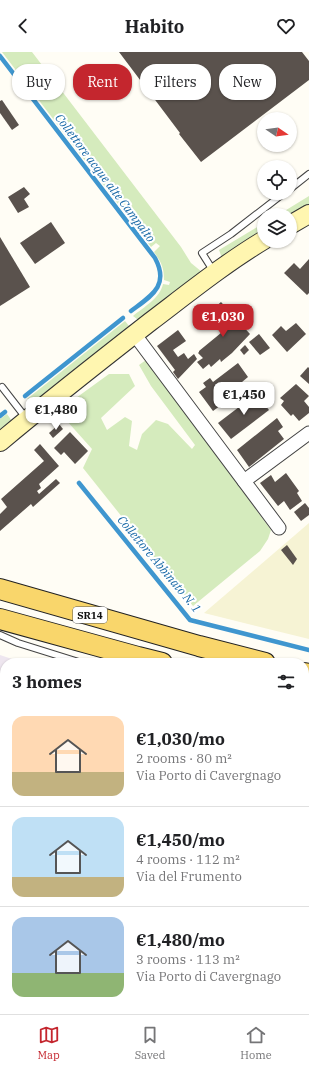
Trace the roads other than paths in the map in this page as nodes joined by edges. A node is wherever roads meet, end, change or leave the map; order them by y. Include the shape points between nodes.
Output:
1 (309, 174) edge
2 (297, 183) edge
3 (275, 200) edge
4 (309, 214) edge
5 (297, 221) edge
6 (257, 245) edge
7 (215, 273) junction
8 (135, 334) junction
9 (2, 388) dead end
10 (27, 419) junction
11 (309, 433) edge
12 (0, 442) edge
13 (244, 481) junction
14 (279, 528) dead end
15 (0, 590) edge
16 (0, 619) edge
17 (0, 635) edge
18 (65, 658) edge
19 (129, 658) edge
20 (246, 658) edge

1 - 2 lane
3 - 7 lane via 202,254
4 - 5 street
6 - 7 street
7 - 8 street
8 - 10 street
8 - 13 street
9 - 10 lane
10 - 12 street
11 - 13 street
13 - 14 street
15 - 20 main road, SR14
16 - 19 main road, SR14
17 - 18 lane via 18,644

